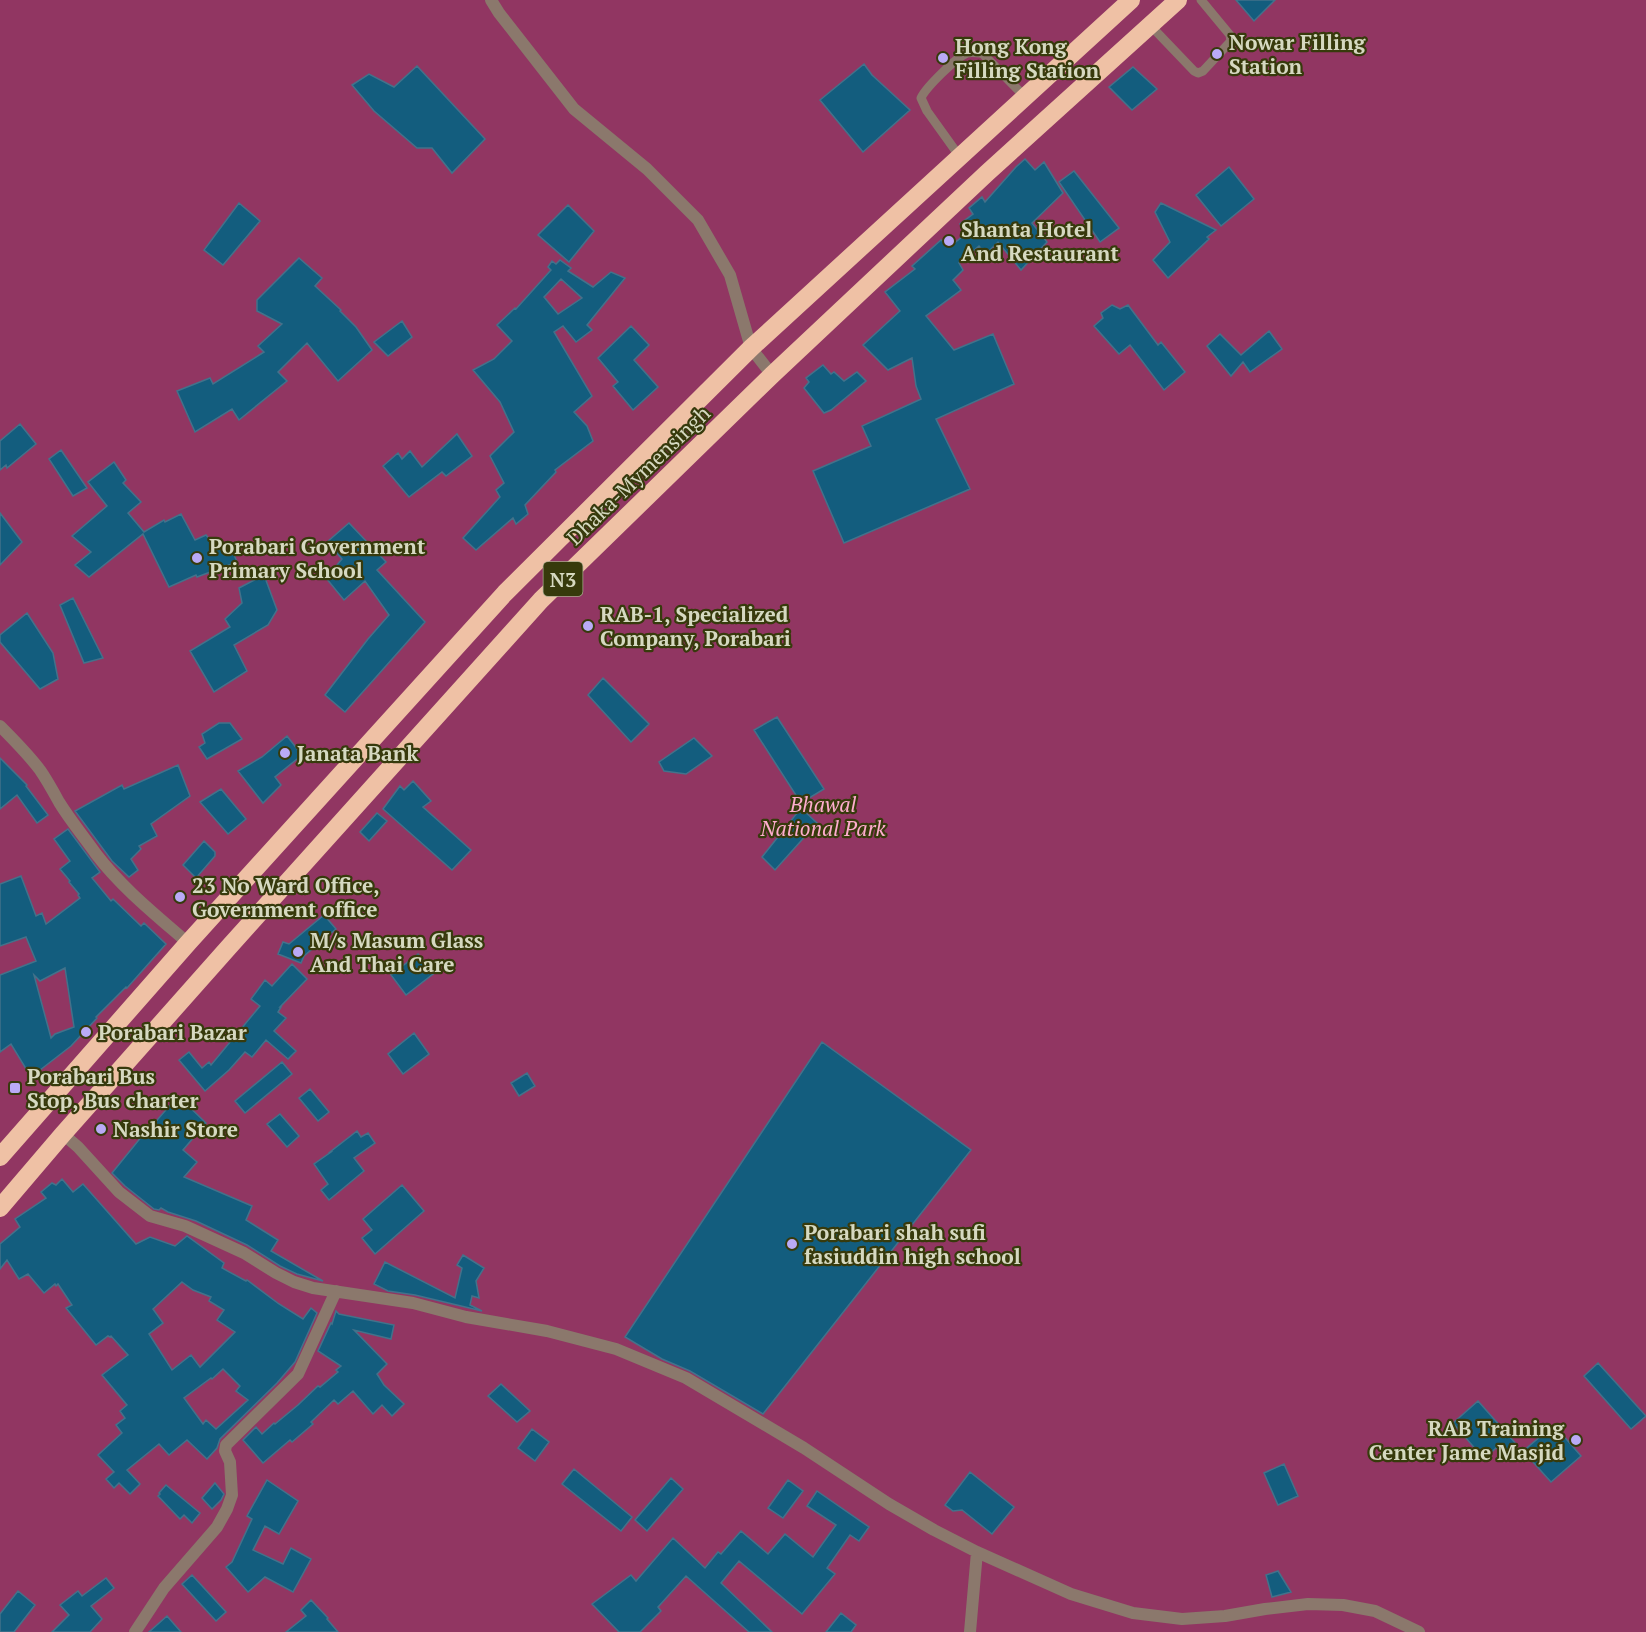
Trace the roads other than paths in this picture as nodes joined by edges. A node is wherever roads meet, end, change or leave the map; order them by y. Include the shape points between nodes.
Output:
1 (491, 0) edge
2 (1131, 0) edge
3 (1178, 0) edge
4 (1201, 0) edge
5 (1150, 25) junction
6 (1025, 97) junction
7 (960, 157) junction
8 (751, 348) junction
9 (772, 375) junction
10 (0, 726) edge
11 (188, 943) junction
12 (63, 1134) junction
13 (0, 1157) edge
14 (0, 1208) edge
15 (336, 1291) junction
16 (977, 1552) junction
17 (135, 1632) edge
18 (970, 1632) edge
19 (1419, 1632) edge

1 - 8 street via 574,109 647,169 698,220 730,275
2 - 6 highway, Dhaka-Mymensingh / N3
3 - 5 highway, Dhaka-Mymensingh / N3
4 - 5 lane via 1231,41 1203,71 1194,71
5 - 9 highway, Dhaka-Mymensingh / N3
6 - 7 highway, Dhaka-Mymensingh / N3
6 - 7 lane via 982,53 965,53 940,75 921,98
7 - 8 highway, Dhaka-Mymensingh / N3
8 - 9 street
8 - 11 highway, Dhaka-Mymensingh / N3 via 505,593
9 - 12 highway, Dhaka-Mymensingh / N3 via 541,600
10 - 11 street via 41,772 98,856
11 - 13 highway, Dhaka-Mymensingh / N3
12 - 14 highway, Dhaka-Mymensingh / N3
12 - 15 street via 119,1192 150,1216 195,1230 294,1282
15 - 16 street via 413,1303 616,1349 686,1378 898,1509
15 - 17 street via 298,1374 226,1445 232,1495 217,1527 164,1588
16 - 18 street
16 - 19 street via 1071,1594 1133,1613 1182,1619 1308,1604 1343,1605 1375,1611

